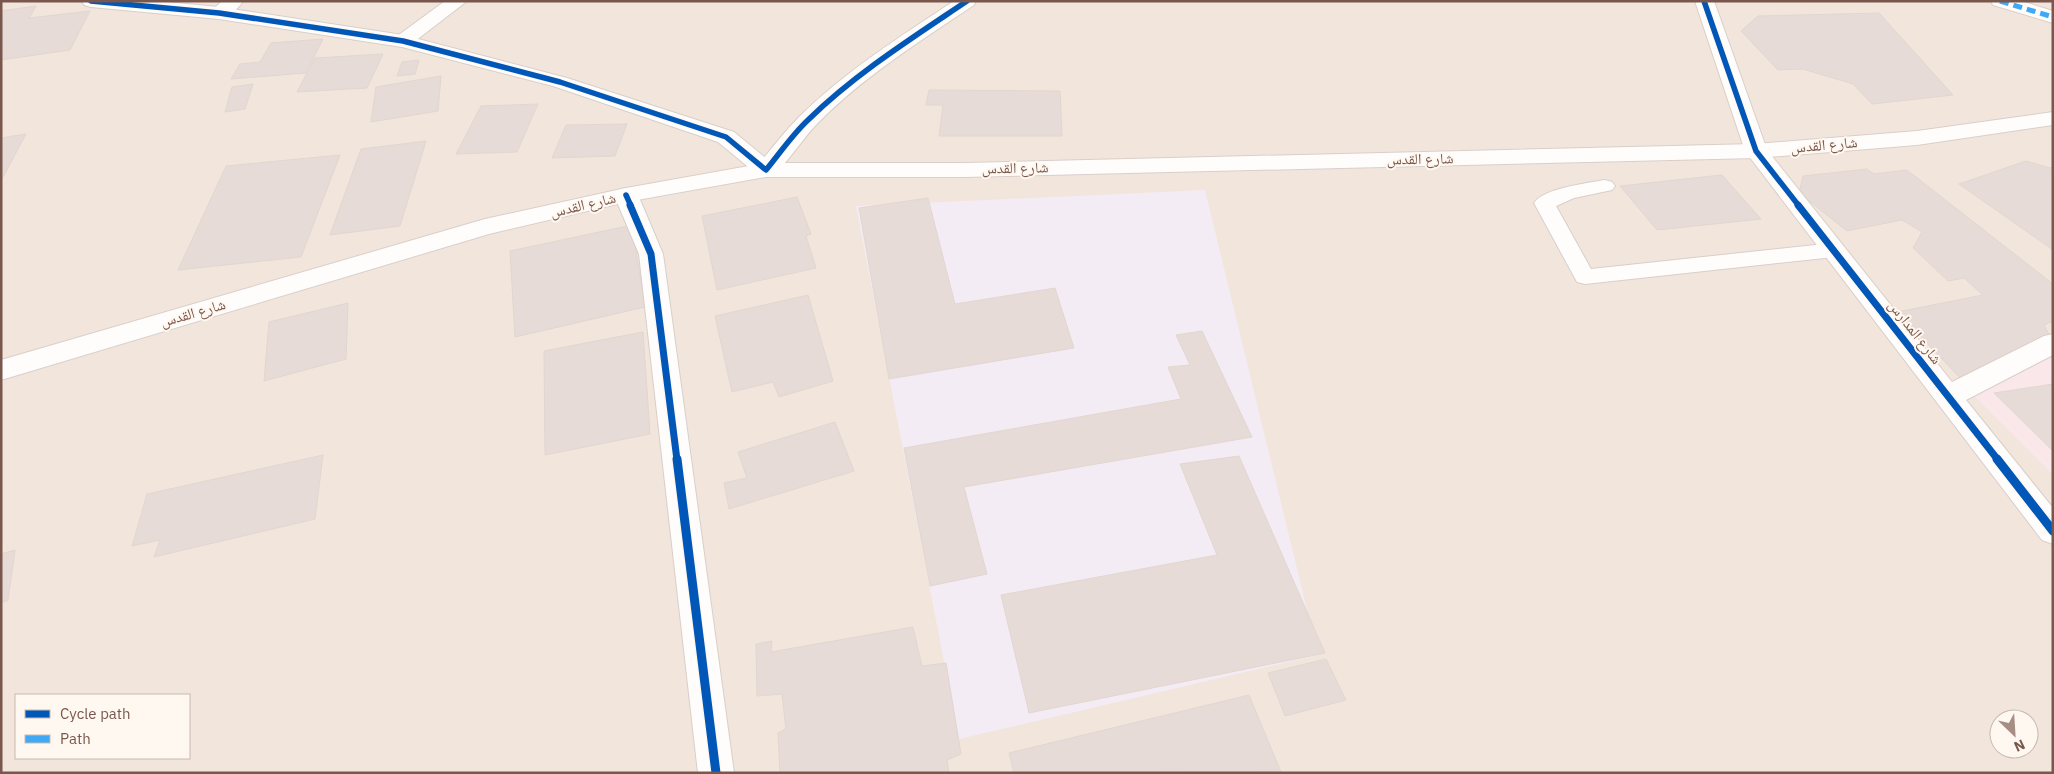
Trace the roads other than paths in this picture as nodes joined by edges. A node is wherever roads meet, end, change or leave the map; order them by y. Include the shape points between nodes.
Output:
1 (91, 1) edge
2 (458, 1) edge
3 (967, 1) edge
4 (1704, 1) edge
5 (2000, 1) edge
6 (226, 7) edge
7 (2053, 17) edge
8 (403, 41) junction
9 (2053, 118) edge
10 (1756, 151) junction
11 (766, 170) junction
12 (1605, 186) dead end
13 (626, 196) junction
14 (1834, 250) junction
15 (2053, 343) edge
16 (1, 370) edge
17 (1948, 397) junction
18 (2053, 530) edge
19 (716, 773) edge

1 - 6 street
2 - 8 street
3 - 11 street via 850,83 808,121
4 - 10 street, شارع المدارس
5 - 7 street
6 - 8 street
8 - 11 street via 560,82 726,137
9 - 10 street, شارع القدس via 1917,138
10 - 11 street, شارع القدس via 964,170
10 - 14 street, شارع المدارس
11 - 13 street, شارع القدس
12 - 14 lane via 1569,192 1544,203 1585,277
13 - 16 street, شارع القدس via 485,227
13 - 19 street via 651,254
14 - 17 street, شارع المدارس
15 - 17 street
17 - 18 street, شارع المدارس

